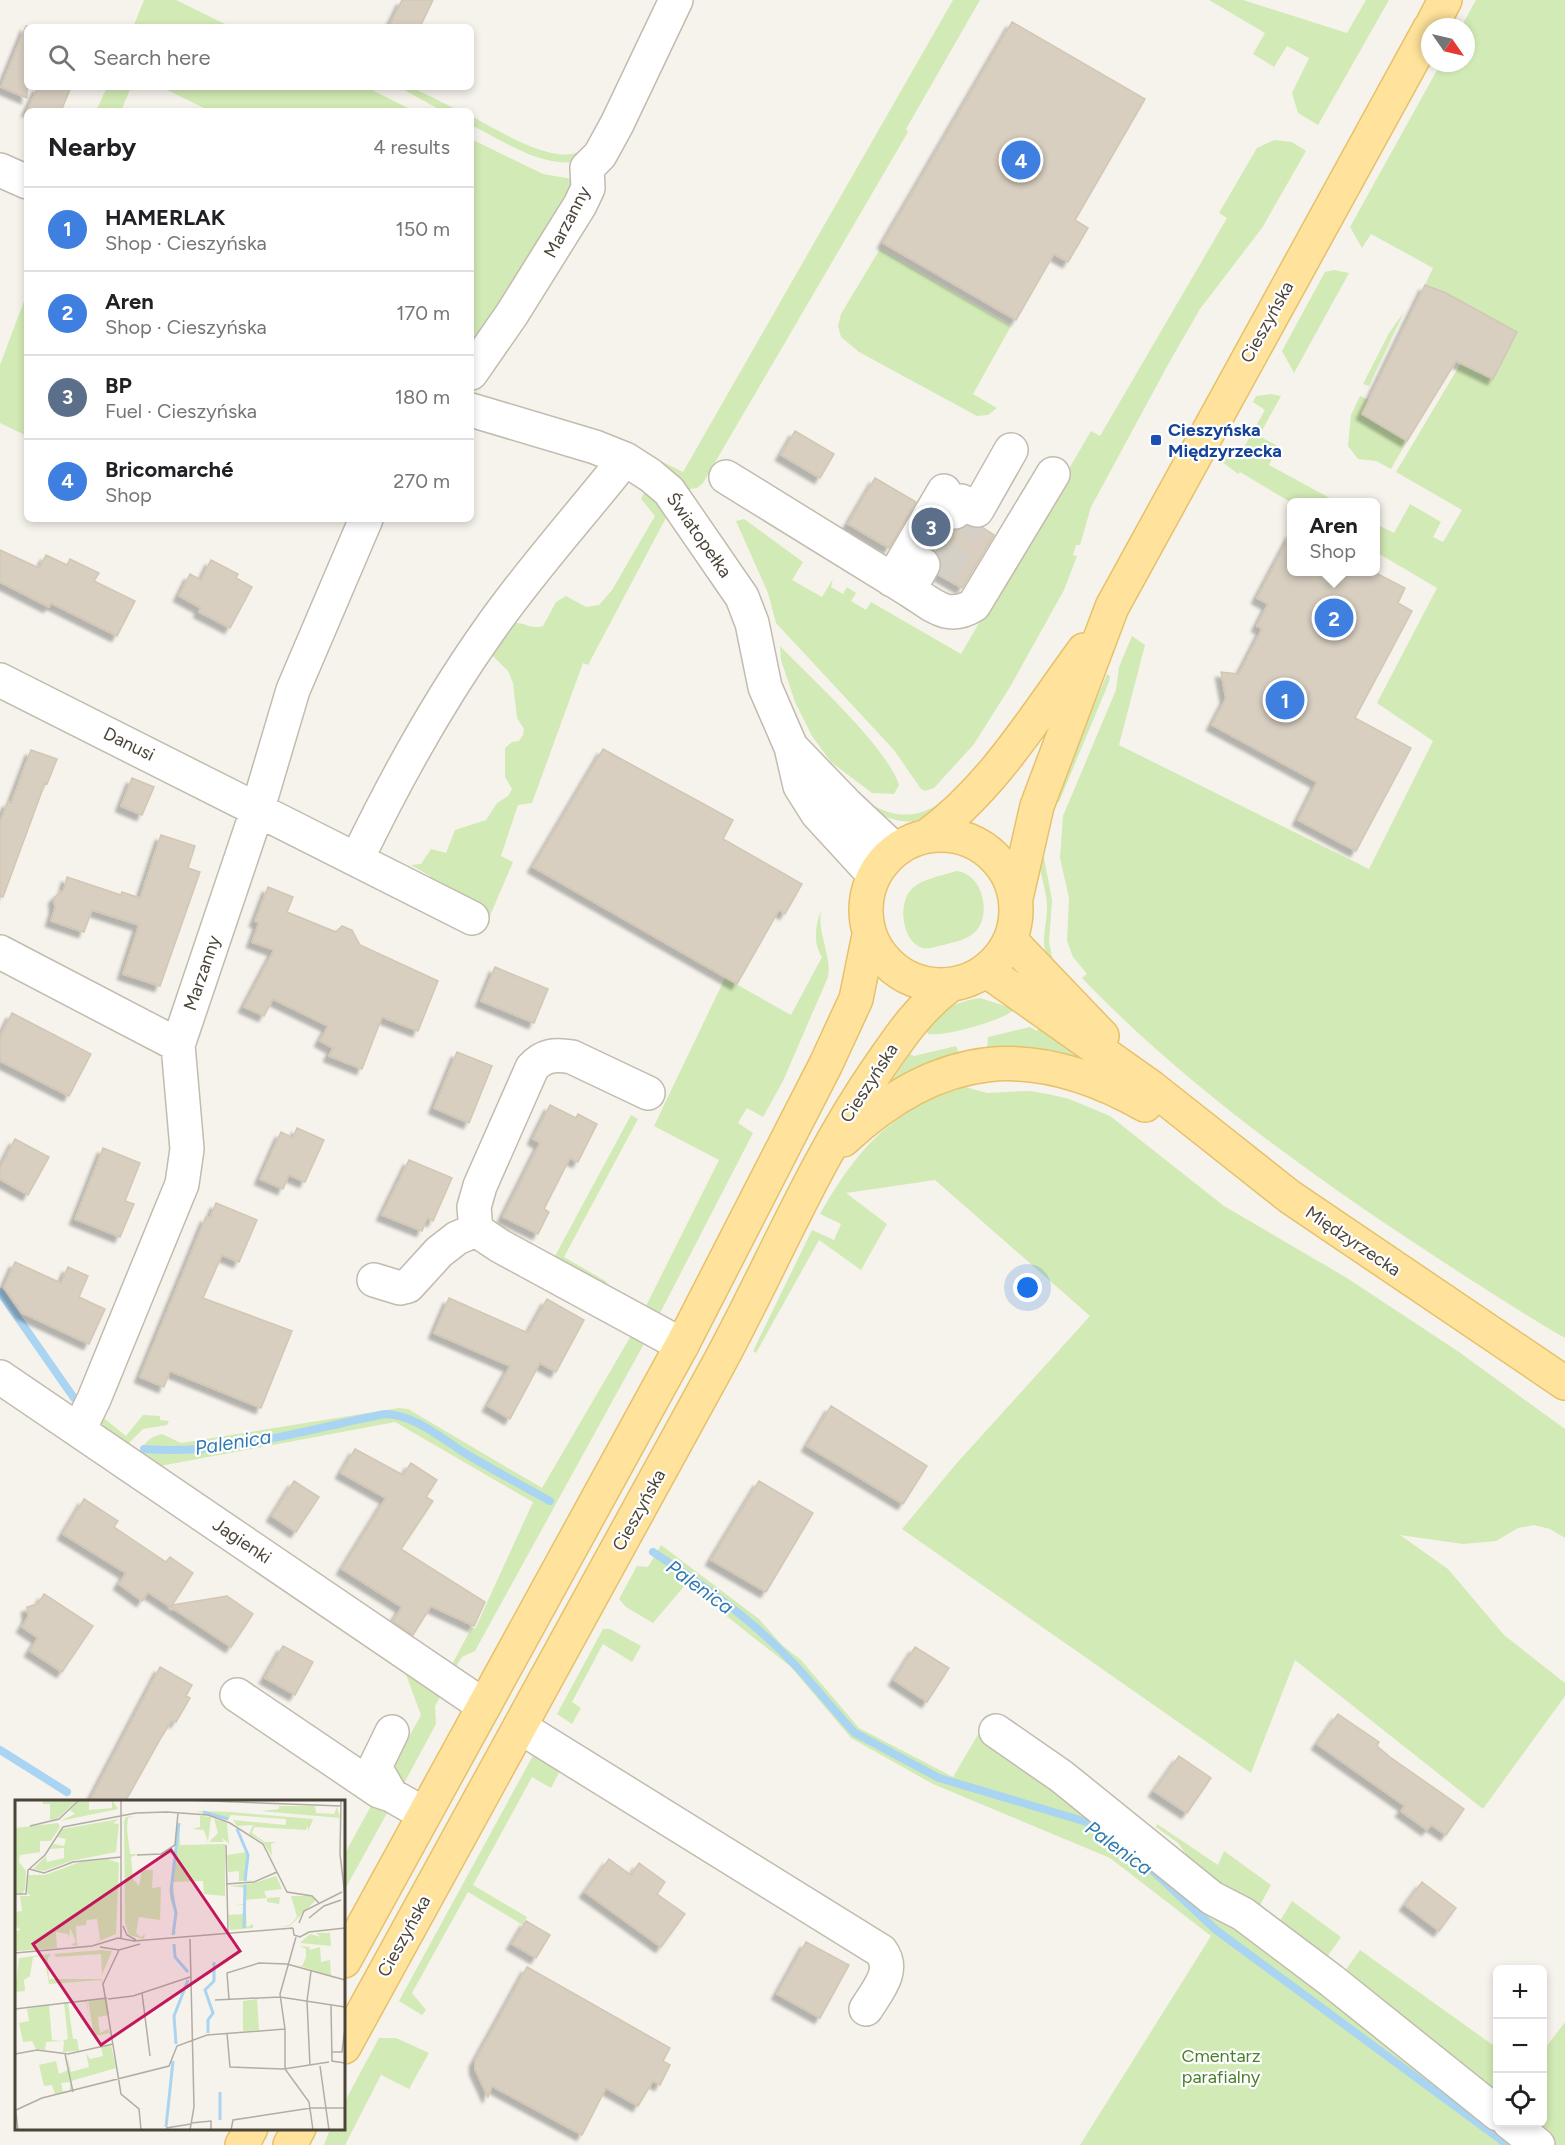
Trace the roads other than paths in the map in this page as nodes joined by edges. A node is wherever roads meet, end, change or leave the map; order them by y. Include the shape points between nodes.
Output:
1 (676, 0) edge
2 (1445, 0) edge
3 (1435, 18) edge
4 (1421, 43) edge
5 (0, 170) edge
6 (24, 181) edge
7 (474, 369) edge
8 (474, 411) edge
9 (1011, 450) dead end
10 (625, 459) junction
11 (1053, 474) dead end
12 (726, 477) dead end
13 (982, 519) junction
14 (365, 522) edge
15 (933, 589) junction
16 (1107, 618) junction
17 (0, 680) edge
18 (791, 747) junction
19 (258, 808) junction
20 (927, 836) junction
21 (895, 850) junction
22 (357, 859) junction
23 (874, 875) junction
24 (1016, 897) junction
25 (472, 918) dead end
26 (869, 935) junction
27 (1011, 940) junction
28 (0, 952) edge
29 (987, 971) junction
30 (949, 986) junction
31 (178, 1045) junction
32 (1151, 1087) junction
33 (648, 1093) dead end
34 (820, 1162) junction
35 (1290, 1197) junction
36 (476, 1230) junction
37 (374, 1280) dead end
38 (682, 1345) junction
39 (0, 1377) edge
40 (1565, 1383) edge
41 (79, 1431) junction
42 (237, 1695) dead end
43 (484, 1706) junction
44 (520, 1727) junction
45 (996, 1731) dead end
46 (392, 1732) dead end
47 (391, 1795) junction
48 (424, 1814) junction
49 (345, 1959) edge
50 (866, 2009) dead end
51 (345, 2045) edge
52 (1493, 2111) edge
53 (1515, 2127) edge
54 (250, 2130) edge
55 (298, 2130) edge
56 (242, 2145) edge
57 (290, 2145) edge
58 (1538, 2145) edge

1 - 7 street, Marzanny via 600,155 587,168 588,188 580,205
2 - 3 main road, Cieszyńska
4 - 16 main road, Cieszyńska
5 - 6 street
8 - 10 street, Światopełka
9 - 13 street
10 - 18 street, Światopełka via 669,491 742,597 752,623 765,687
10 - 22 street via 483,638 401,774
11 - 13 street
12 - 15 street
13 - 15 street
13 - 15 street via 974,605 963,612
14 - 19 street, Marzanny via 293,690
16 - 20 main road, Cieszyńska via 979,791
16 - 24 main road, Cieszyńska via 1037,806
17 - 19 street, Danusi
18 - 21 street, Światopełka
18 - 23 street, Światopełka via 800,786 808,800
19 - 22 street, Danusi
19 - 31 street, Marzanny
20 - 21 main road
20 - 24 main road via 951,835 974,842 994,855 1008,875
21 - 23 main road
22 - 25 street, Danusi
23 - 26 main road via 865,904
24 - 27 main road via 1017,920
26 - 30 main road via 905,974 932,985
26 - 38 main road via 864,969 850,1013
27 - 29 main road via 1001,958
27 - 32 main road, Międzyrzecka
28 - 31 street
29 - 30 main road via 969,982
29 - 32 main road, Międzyrzecka
30 - 34 main road, Cieszyńska via 907,1025
31 - 41 street, Marzanny via 187,1149 185,1172
32 - 35 main road, Międzyrzecka
33 - 36 street via 572,1057 559,1054 538,1060 480,1186 474,1207
34 - 35 main road via 862,1123 911,1089 969,1067 1029,1064 1062,1068 1108,1085
34 - 44 main road, Cieszyńska via 719,1364
35 - 40 main road, Międzyrzecka
36 - 37 street via 439,1252 408,1286 400,1288
36 - 38 street
38 - 43 main road
39 - 41 street, Jagienki
41 - 43 street, Jagienki
42 - 47 street via 379,1791
43 - 48 main road
44 - 50 street via 881,1951 888,1968
44 - 51 main road, Cieszyńska
45 - 52 street via 1061,1776 1212,1898 1243,1914 1332,1981
46 - 47 street via 375,1767
47 - 48 street
48 - 49 main road
53 - 58 street
54 - 56 main road
55 - 57 main road

